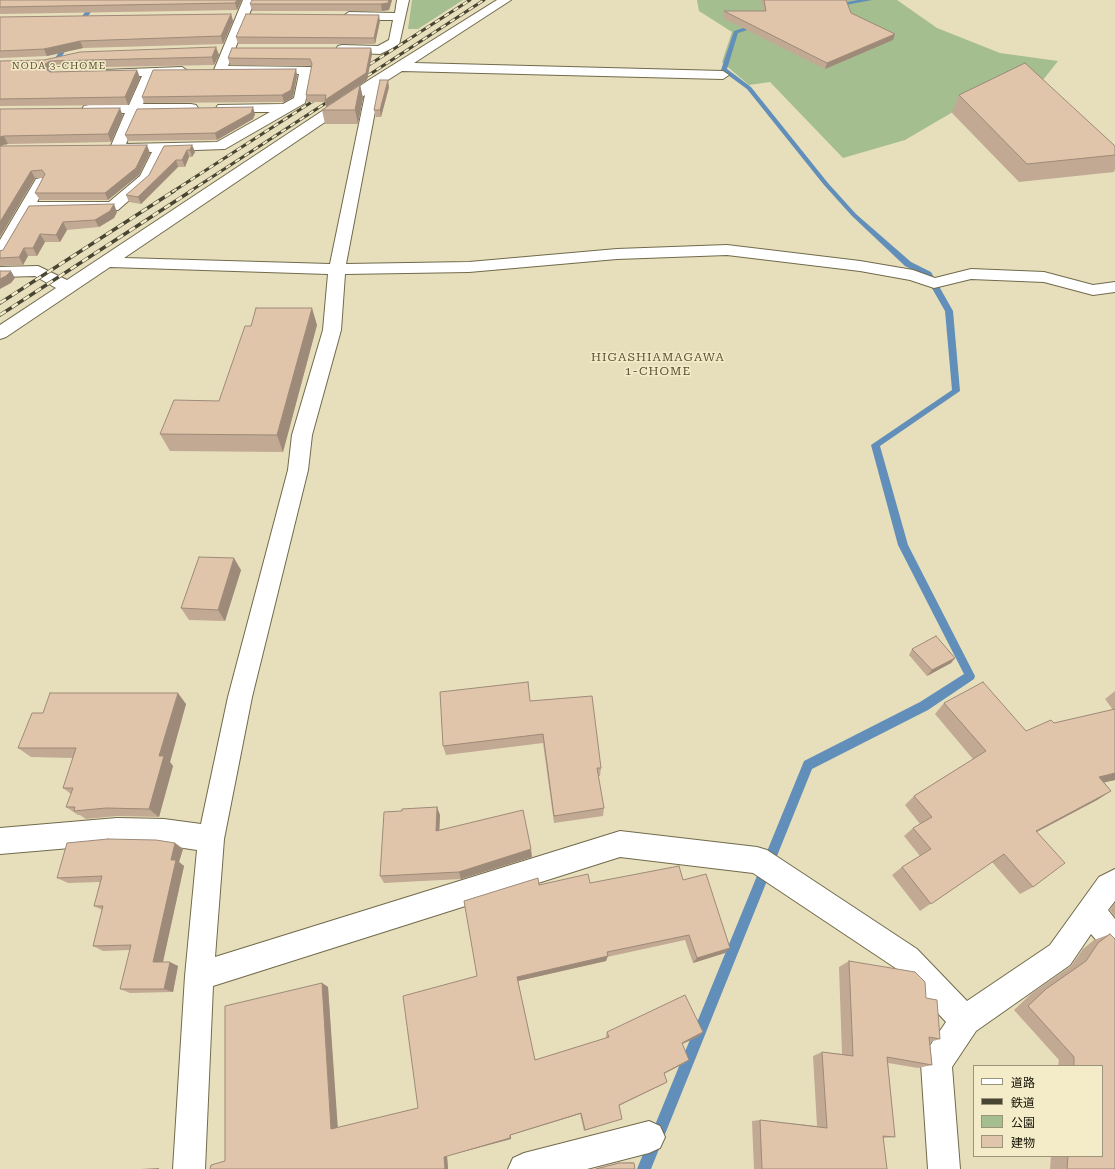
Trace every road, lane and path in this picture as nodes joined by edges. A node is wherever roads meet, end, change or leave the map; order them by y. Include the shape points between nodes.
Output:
1 (249, 0) edge
2 (403, 0) edge
3 (505, 0) edge
4 (242, 15) junction
5 (226, 16) edge
6 (258, 16) edge
7 (337, 16) edge
8 (400, 17) junction
9 (228, 49) junction
10 (244, 49) edge
11 (332, 49) edge
12 (213, 50) edge
13 (400, 67) junction
14 (220, 70) junction
15 (150, 72) junction
16 (98, 73) edge
17 (723, 75) dead end
18 (374, 83) junction
19 (134, 108) junction
20 (286, 108) junction
21 (78, 109) edge
22 (161, 147) junction
23 (101, 148) edge
24 (116, 148) junction
25 (41, 182) edge
26 (27, 207) junction
27 (0, 254) edge
28 (107, 262) junction
29 (337, 269) junction
30 (0, 272) edge
31 (1115, 287) edge
32 (68, 288) junction
33 (0, 333) edge
34 (211, 839) junction
35 (0, 841) edge
36 (1115, 883) edge
37 (1090, 911) junction
38 (1115, 940) edge
39 (199, 976) junction
40 (965, 1020) junction
41 (649, 1137) dead end
42 (189, 1169) edge
43 (524, 1169) edge
44 (944, 1169) edge

1 - 4 street
2 - 8 street
3 - 13 street
4 - 5 street
4 - 6 street
4 - 9 street
7 - 8 street
8 - 11 street via 395,42 380,50
9 - 10 street
9 - 12 street
9 - 14 street
13 - 17 street
13 - 18 street
14 - 15 street
14 - 20 street via 306,70 300,100
15 - 16 street
15 - 19 street
18 - 28 street
18 - 29 street
19 - 20 street
19 - 21 street
19 - 24 street
20 - 22 street via 220,146
22 - 24 street
22 - 26 street via 146,178 113,207
23 - 24 street
25 - 26 street
26 - 27 street
28 - 29 street
28 - 32 street
29 - 31 street via 469,267 617,254 727,250 860,266 913,275 934,283 972,274 1044,277 1093,290
29 - 34 street via 332,330 302,435 298,470 240,698
30 - 32 street via 38,271
32 - 33 street
34 - 35 street via 164,832 117,831
34 - 39 street
36 - 37 street
37 - 38 street
37 - 40 street via 1060,956
39 - 40 street via 620,844 757,860 907,959
39 - 42 street
40 - 44 street via 936,1064
41 - 43 street

